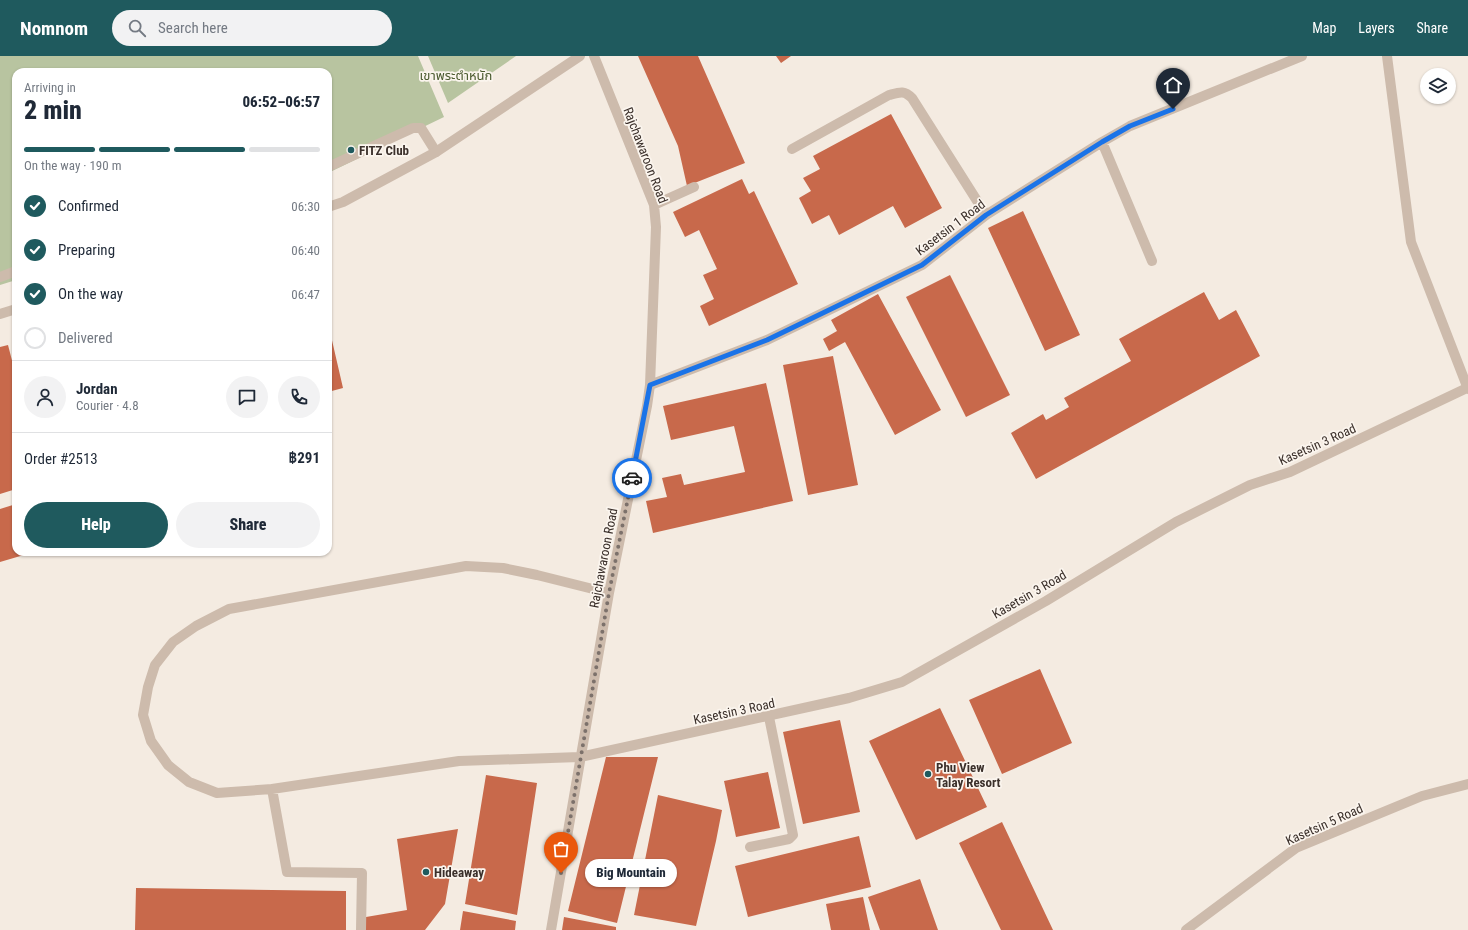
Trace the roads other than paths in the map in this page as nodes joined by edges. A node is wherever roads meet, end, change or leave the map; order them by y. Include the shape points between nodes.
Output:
1 (580, 56) edge
2 (594, 56) edge
3 (1302, 56) edge
4 (1387, 56) edge
5 (1102, 142) junction
6 (792, 149) dead end
7 (436, 152) junction
8 (332, 165) edge
9 (694, 187) dead end
10 (654, 205) junction
11 (332, 206) edge
12 (986, 215) junction
13 (1152, 261) dead end
14 (12, 272) edge
15 (0, 277) edge
16 (12, 310) edge
17 (0, 314) edge
18 (650, 385) junction
19 (1468, 389) edge
20 (609, 593) junction
21 (769, 717) junction
22 (580, 757) junction
23 (1468, 784) edge
24 (272, 789) junction
25 (750, 847) dead end
26 (361, 930) edge
27 (551, 930) edge
28 (1186, 930) edge

1 - 7 street
2 - 10 street, Rajchawaroon Road
3 - 5 street, Kasetsin 1 Road via 1130,126
4 - 19 street via 1411,242
5 - 12 street, Kasetsin 1 Road
5 - 13 street
6 - 12 street via 889,95 907,93
7 - 8 street via 421,128 413,128
7 - 11 street
9 - 10 street
10 - 18 street, Rajchawaroon Road via 656,227
12 - 18 street, Kasetsin 1 Road via 922,265 767,340
14 - 15 street
16 - 17 street
18 - 20 street, Rajchawaroon Road
19 - 21 street, Kasetsin 3 Road via 1290,472 1250,485 1182,519 902,682
20 - 22 street, Rajchawaroon Road
20 - 24 street, Kasetsin 3 Road via 503,568 466,566 229,609 196,626 172,642 155,665 143,715 151,742 168,765 189,782 217,793
21 - 22 street, Kasetsin 3 Road
21 - 25 street via 793,835 789,839
22 - 24 street, Kasetsin 3 Road via 459,761
22 - 27 street, Rajchawaroon Road
23 - 28 street, Kasetsin 5 Road via 1422,796 1296,848
24 - 26 street via 287,872 362,872

